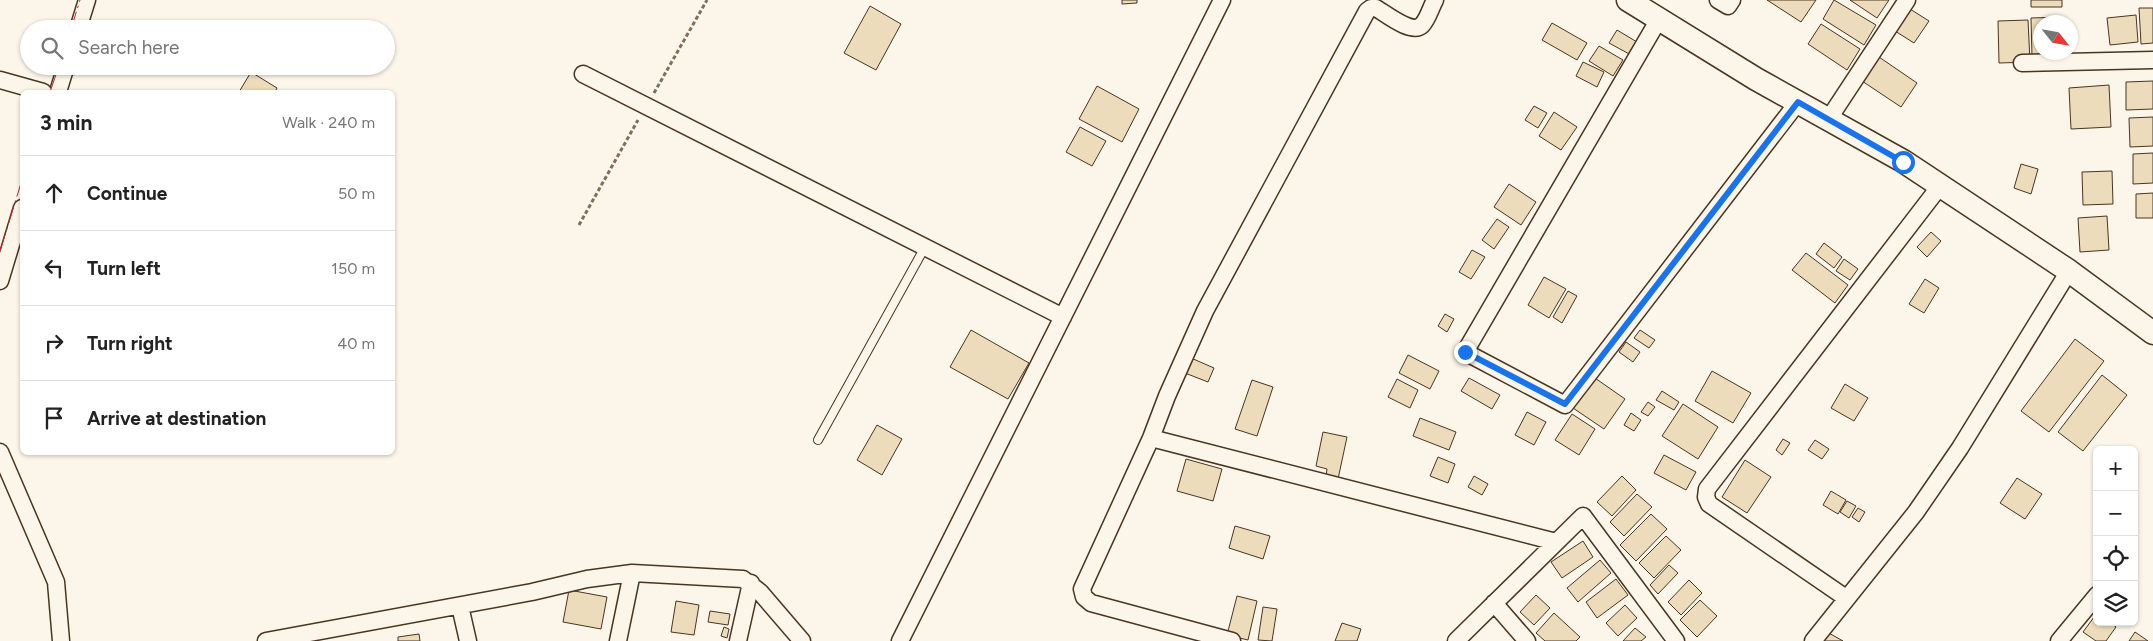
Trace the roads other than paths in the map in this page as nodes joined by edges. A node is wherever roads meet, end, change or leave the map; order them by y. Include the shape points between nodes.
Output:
1 (87, 0) edge
2 (1222, 0) edge
3 (1435, 0) edge
4 (1628, 0) edge
5 (1718, 0) edge
6 (1732, 0) edge
7 (1907, 0) edge
8 (1659, 19) junction
9 (81, 20) edge
10 (2153, 60) edge
11 (2022, 63) dead end
12 (582, 74) dead end
13 (63, 75) edge
14 (0, 80) edge
15 (36, 90) edge
16 (59, 90) edge
17 (1798, 102) junction
18 (1828, 120) junction
19 (1940, 186) junction
20 (20, 213) edge
21 (925, 247) junction
22 (4, 255) edge
23 (2070, 271) junction
24 (0, 281) edge
25 (1063, 317) junction
26 (2153, 332) edge
27 (1151, 438) junction
28 (818, 440) dead end
29 (0, 452) edge
30 (1556, 542) junction
31 (632, 573) junction
32 (751, 583) junction
33 (1846, 598) junction
34 (2093, 600) edge
35 (1494, 604) junction
36 (460, 606) junction
37 (61, 641) edge
38 (266, 641) edge
39 (468, 641) edge
40 (618, 641) edge
41 (738, 641) edge
42 (802, 641) edge
43 (900, 641) edge
44 (1232, 641) edge
45 (1456, 641) edge
46 (1527, 641) edge
47 (1676, 641) edge
48 (1813, 641) edge
49 (2059, 641) edge

1 - 9 street
2 - 25 street
3 - 27 street via 1422,24 1416,28 1409,28 1376,8 1368,11 1205,311
4 - 8 main road
5 - 6 street via 1728,6
7 - 18 street
8 - 17 main road
8 - 17 street via 1465,352 1565,404
10 - 11 street
12 - 21 street
13 - 16 street
14 - 15 street
17 - 18 main road
18 - 19 main road
19 - 23 main road
19 - 33 street via 1707,489 1709,504
20 - 22 street
21 - 25 street
21 - 28 lane
22 - 24 street
23 - 26 main road
23 - 33 street via 1960,448 1916,512
25 - 43 street
27 - 30 street
27 - 44 street via 1082,589 1084,597 1091,602
29 - 37 street via 56,582
30 - 35 street
30 - 47 street via 1583,516
31 - 32 street via 736,577
31 - 36 street via 587,579
31 - 40 street
32 - 41 street
32 - 42 street
33 - 48 street
34 - 49 street
35 - 45 street
35 - 46 street
36 - 38 street
36 - 39 street

